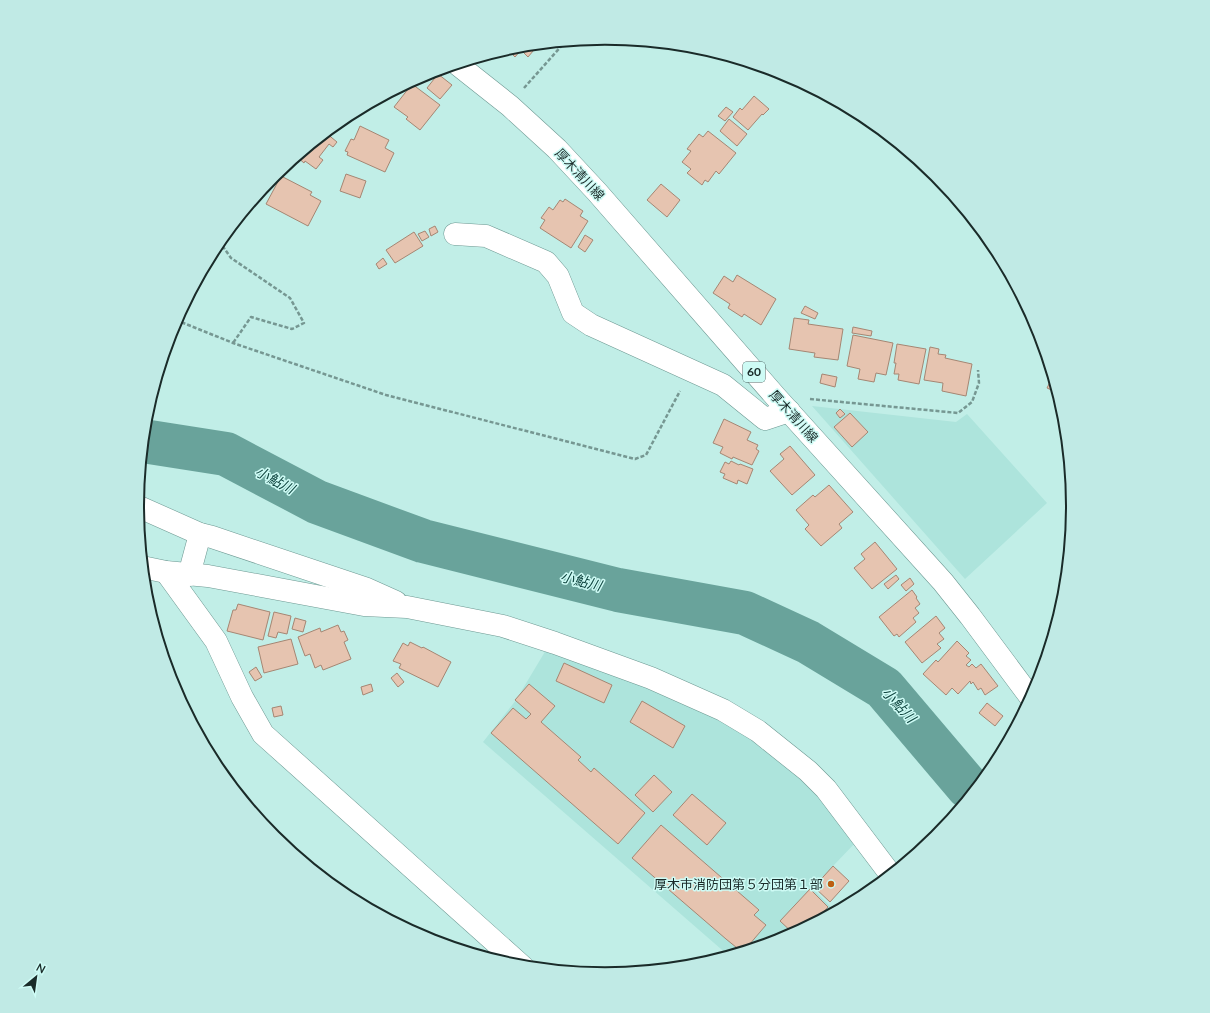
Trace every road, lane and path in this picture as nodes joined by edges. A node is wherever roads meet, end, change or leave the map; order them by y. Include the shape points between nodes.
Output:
1 (560, 48) edge
2 (462, 68) edge
3 (510, 106) junction
4 (455, 234) dead end
5 (223, 247) edge
6 (182, 323) edge
7 (233, 343) junction
8 (978, 370) dead end
9 (688, 376) junction
10 (782, 403) junction
11 (144, 510) edge
12 (200, 534) junction
13 (147, 568) edge
14 (166, 572) junction
15 (189, 575) junction
16 (407, 607) junction
17 (1027, 693) edge
18 (888, 871) edge
19 (514, 959) edge

1 - 3 path via 530,79
2 - 3 street, 厚木清川線 / 60
3 - 10 street, 厚木清川線 / 60 via 572,165
4 - 9 street via 486,236 546,262 558,276 573,313 591,326
5 - 7 path via 231,258 290,298 304,323 292,329 251,317
6 - 7 path
7 - 9 path via 386,395 635,459 646,455
8 - 10 path via 979,383 972,402 958,413
9 - 10 street via 707,393 712,380 723,385 764,419
10 - 17 street, 厚木清川線 / 60 via 942,582
11 - 12 street
12 - 15 street
12 - 16 street via 367,589
13 - 14 street
14 - 15 street
14 - 19 street via 216,640 242,697 263,734
15 - 16 street via 208,576 364,605
16 - 18 street via 503,626 540,638 651,678 723,710 758,731 808,771 826,789

